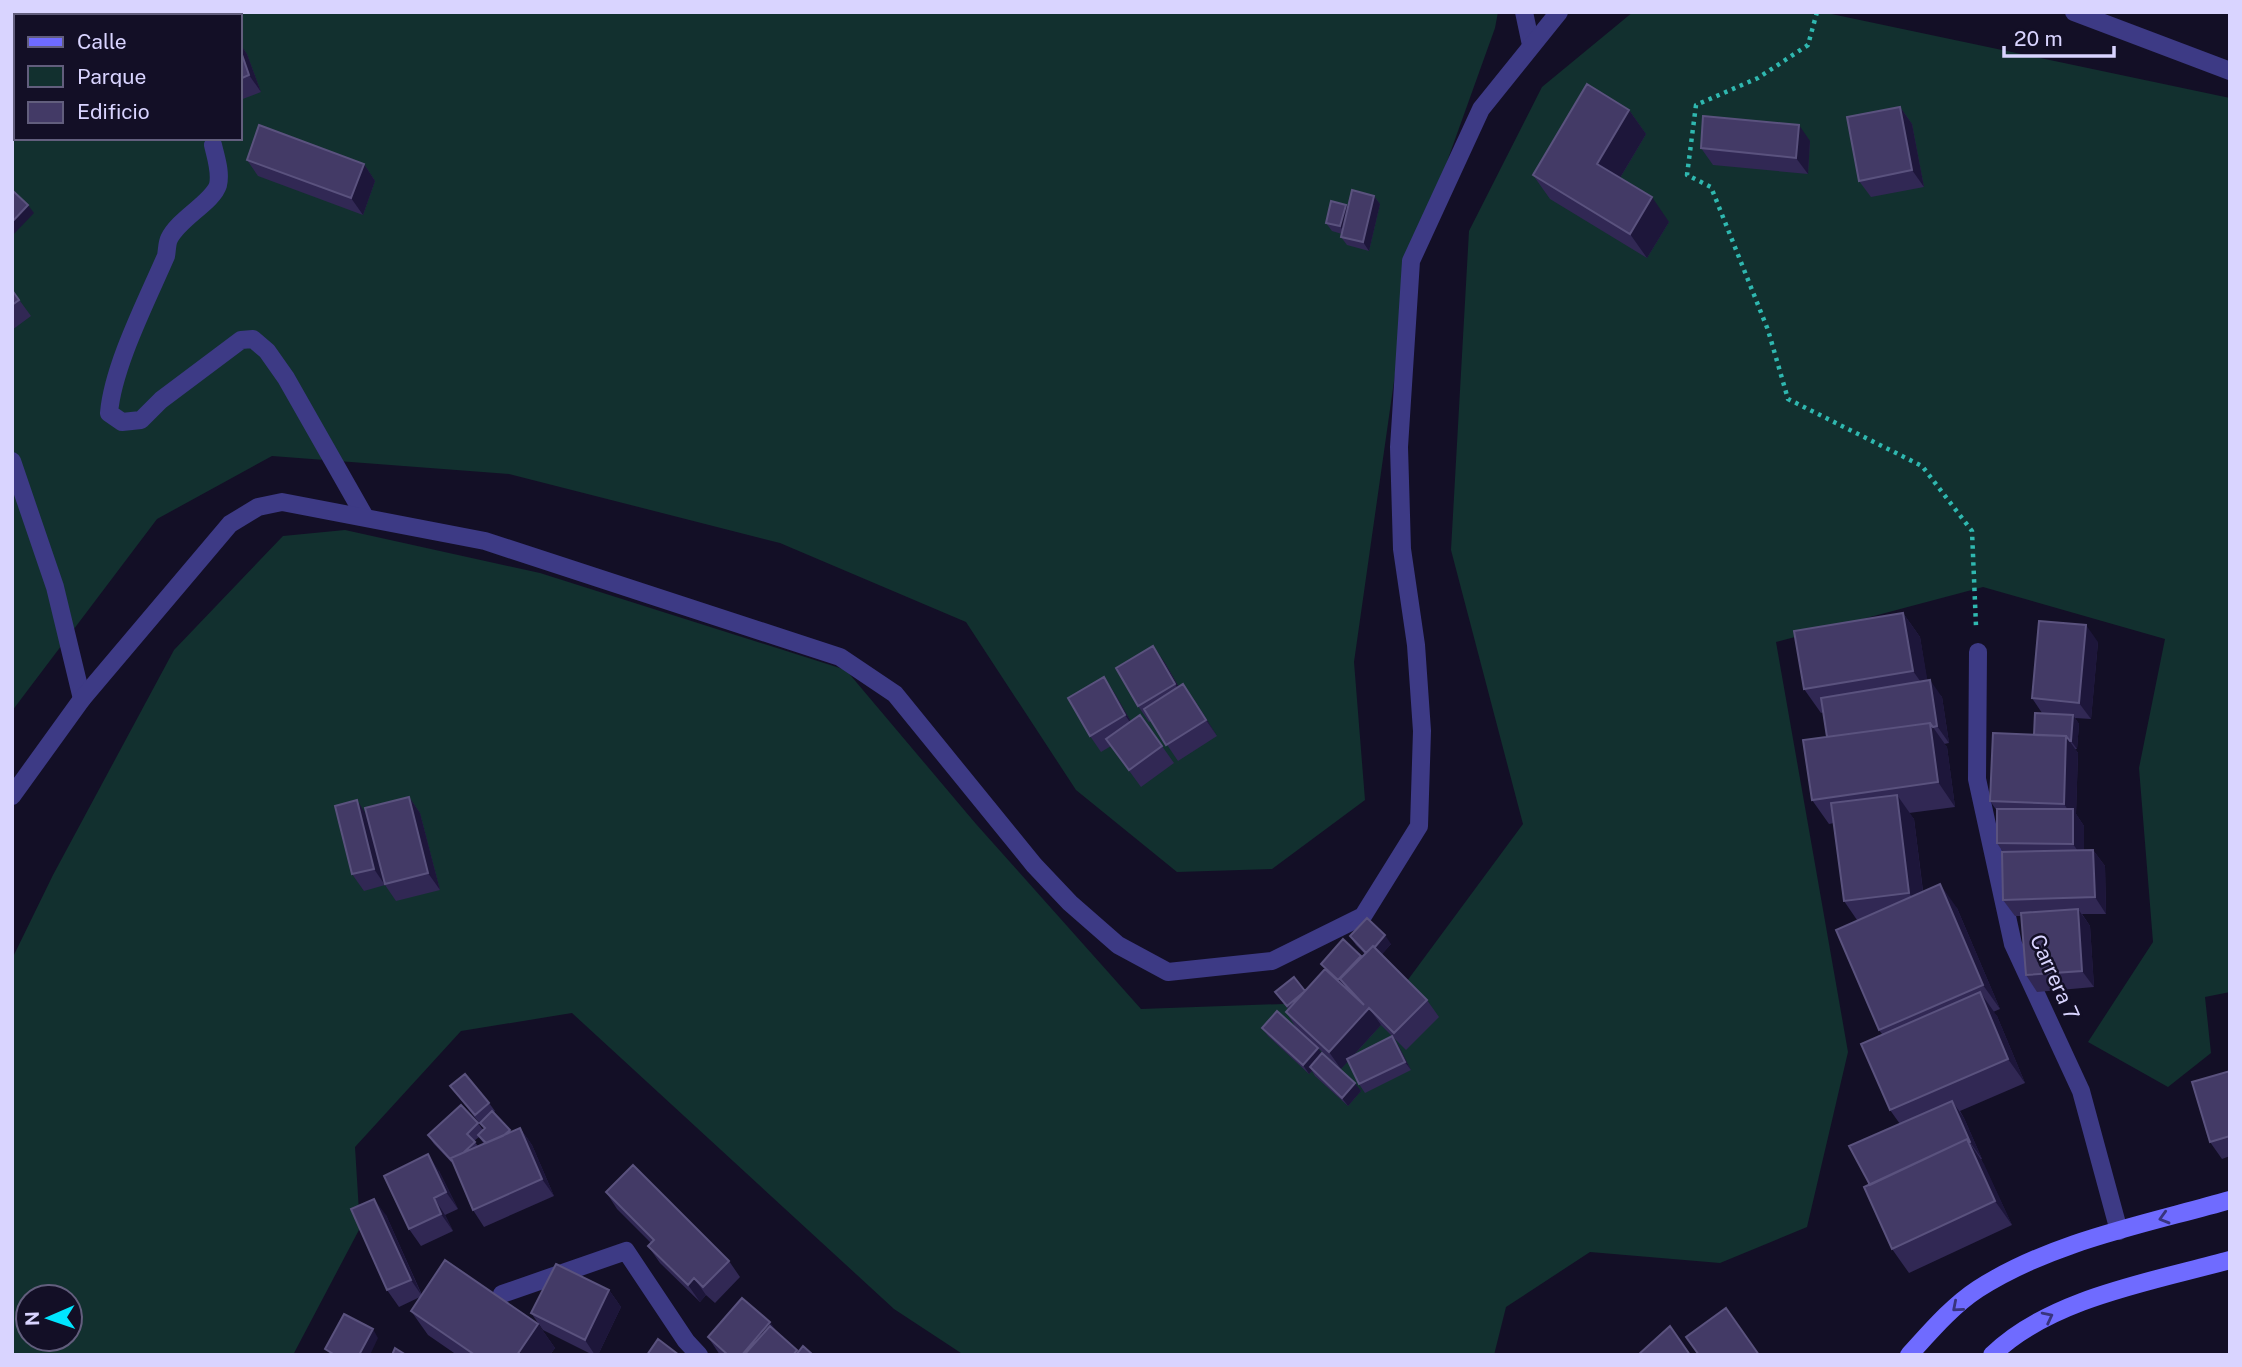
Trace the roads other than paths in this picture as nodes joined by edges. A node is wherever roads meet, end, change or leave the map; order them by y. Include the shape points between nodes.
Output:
1 (1524, 12) edge
2 (1559, 12) edge
3 (2074, 12) edge
4 (1531, 45) junction
5 (2230, 71) edge
6 (213, 145) dead end
7 (12, 461) edge
8 (365, 517) junction
9 (1978, 652) road end
10 (82, 699) junction
11 (12, 796) edge
12 (2230, 1200) edge
13 (2119, 1231) junction
14 (2230, 1260) edge
15 (502, 1294) dead end
16 (681, 1348) edge
17 (699, 1355) edge
18 (1909, 1355) edge
19 (1992, 1355) edge

1 - 4 street
2 - 4 street
3 - 5 street
4 - 8 street via 1481,109 1411,261 1399,447 1402,549 1422,730 1419,827 1363,916 1272,961 1168,972 1118,945 1034,865 895,694 840,657 485,541
6 - 8 street via 218,186 169,239 118,370 109,413 122,422 141,420 241,340 253,339 285,378
7 - 10 street via 55,587
8 - 10 street via 282,502 258,507 230,524
9 - 13 street, Carrera 7 via 1977,779 2013,944 2081,1091
10 - 11 street
12 -> 13 main road
13 -> 18 main road via 2016,1266 1976,1290
19 -> 14 main road via 2036,1323 2077,1303
15 - 16 street via 626,1251
16 - 17 street

